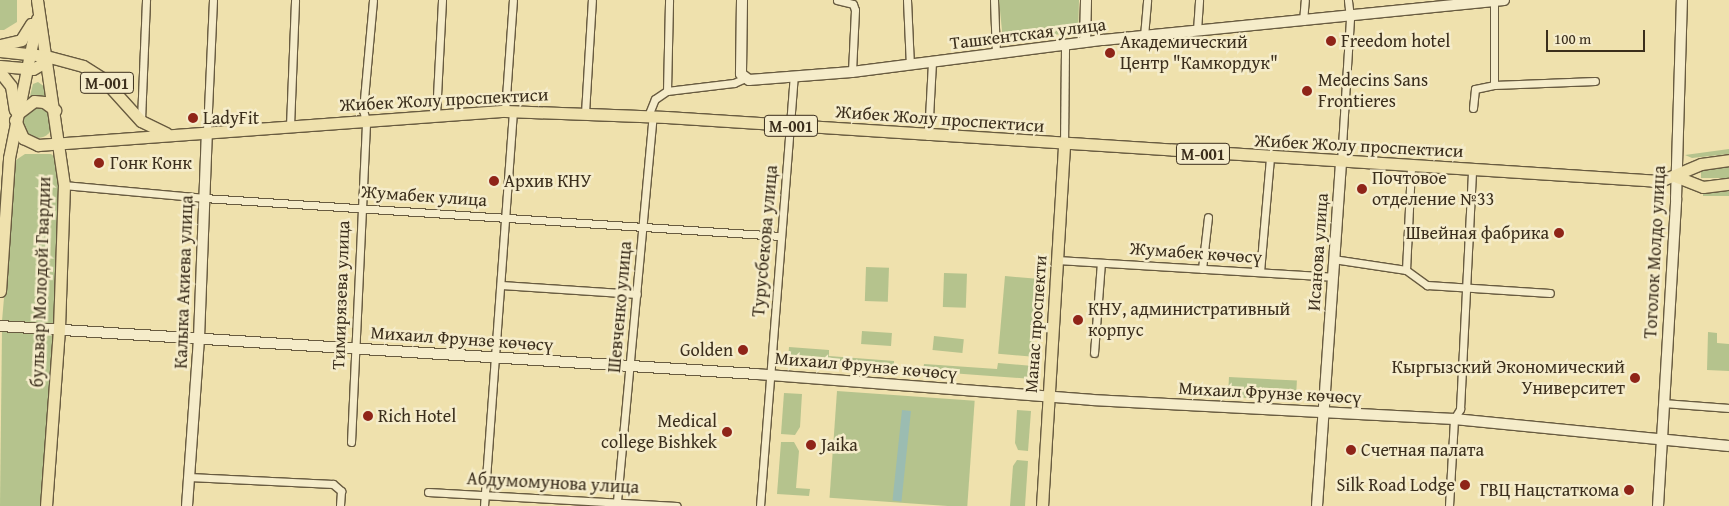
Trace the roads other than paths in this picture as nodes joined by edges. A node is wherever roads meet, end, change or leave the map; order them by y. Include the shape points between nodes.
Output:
1 (37, 0) edge
2 (146, 0) edge
3 (213, 0) edge
4 (295, 0) edge
5 (373, 0) edge
6 (442, 0) edge
7 (513, 0) edge
8 (592, 0) edge
9 (669, 0) edge
10 (742, 0) edge
11 (837, 0) edge
12 (907, 0) edge
13 (994, 0) edge
14 (1086, 0) edge
15 (1147, 0) edge
16 (1199, 0) edge
17 (1305, 0) edge
18 (1348, 0) edge
19 (1497, 0) edge
20 (1682, 0) edge
21 (39, 13) junction
22 (1350, 17) junction
23 (1303, 21) junction
24 (1197, 30) junction
25 (1144, 36) junction
26 (1085, 42) junction
27 (0, 45) edge
28 (1065, 45) junction
29 (0, 51) edge
30 (29, 54) junction
31 (996, 54) junction
32 (47, 58) junction
33 (932, 63) junction
34 (0, 66) edge
35 (910, 66) junction
36 (26, 69) junction
37 (0, 72) edge
38 (852, 72) junction
39 (745, 78) junction
40 (794, 78) junction
41 (1595, 81) dead end
42 (1494, 85) junction
43 (667, 91) junction
44 (1473, 108) dead end
45 (54, 110) junction
46 (509, 111) junction
47 (585, 113) junction
48 (436, 115) junction
49 (651, 116) junction
50 (15, 118) junction
51 (141, 121) junction
52 (366, 121) junction
53 (290, 126) junction
54 (791, 126) junction
55 (207, 132) junction
56 (171, 135) junction
57 (928, 136) junction
58 (60, 145) junction
59 (1064, 145) junction
60 (1270, 158) junction
61 (1729, 160) edge
62 (1341, 163) junction
63 (1411, 167) junction
64 (1472, 170) junction
65 (1676, 177) junction
66 (1729, 184) edge
67 (3, 185) edge
68 (64, 185) junction
69 (204, 198) junction
70 (360, 207) junction
71 (506, 216) junction
72 (1208, 217) dead end
73 (643, 227) junction
74 (781, 236) junction
75 (1334, 259) junction
76 (1057, 260) junction
77 (1101, 262) junction
78 (1202, 269) junction
79 (1406, 270) junction
80 (1260, 272) junction
81 (1332, 277) junction
82 (501, 285) junction
83 (1464, 288) junction
84 (0, 291) edge
85 (1550, 293) dead end
86 (637, 294) junction
87 (0, 326) edge
88 (59, 329) junction
89 (199, 338) junction
90 (354, 348) junction
91 (1094, 353) dead end
92 (495, 358) junction
93 (630, 366) junction
94 (769, 375) junction
95 (1049, 398) junction
96 (1663, 403) junction
97 (1729, 408) edge
98 (1324, 413) junction
99 (1454, 419) junction
100 (1662, 438) junction
101 (351, 442) dead end
102 (1729, 446) edge
103 (190, 477) junction
104 (428, 492) dead end
105 (484, 494) junction
106 (617, 501) junction
107 (46, 506) edge
108 (188, 506) edge
109 (340, 506) edge
110 (484, 506) edge
111 (676, 506) edge
112 (760, 506) edge
113 (1042, 506) edge
114 (1317, 506) edge
115 (1449, 506) edge
116 (1658, 506) edge

1 - 21 main road, бульвар Молодой Гвардии
1 - 27 main road via 26,36 15,43
2 - 51 street
3 - 55 street, Калыка Акиева улица
4 - 53 street
5 - 52 street, Тимирязева улица via 363,110
6 - 48 street
7 - 46 street
8 - 47 street
9 - 43 street
10 - 39 main road via 741,74
11 - 38 street via 852,4 855,10
12 - 35 street
13 - 31 street
14 - 26 main road
15 - 25 street
16 - 24 street
17 - 23 street
18 - 22 street, Исанова улица
19 - 22 main road, Ташкентская улица
19 - 42 street
20 - 65 main road, Тоголок Молдо улица
21 - 30 main road
21 - 32 main road, бульвар Молодой Гвардии
22 - 23 main road, Ташкентская улица
22 - 62 street, Исанова улица
23 - 24 main road, Ташкентская улица
24 - 25 main road, Ташкентская улица
25 - 26 main road, Ташкентская улица
26 - 28 main road, Ташкентская улица
28 - 31 main road, Ташкентская улица
28 - 59 street
29 - 30 main road, Жибек Жолу проспектиси / М-001
30 - 32 main road, Жибек Жолу проспектиси / М-001
30 - 36 main road
31 - 33 main road, Ташкентская улица
32 - 36 main road via 38,68
32 - 45 main road, бульвар Молодой Гвардии
32 - 51 main road, Жибек Жолу проспектиси / М-001 via 83,66 102,78
33 - 35 main road, Ташкентская улица
33 - 57 street
34 - 36 main road
35 - 38 main road, Ташкентская улица
36 - 50 main road
37 - 50 main road, М-001 via 11,86
38 - 40 main road, Ташкентская улица
39 - 40 main road
39 - 43 street via 734,83
40 - 54 street, Турусбекова улица
41 - 42 street
42 - 44 street via 1476,89
43 - 49 street, Шевченко улица via 655,99
45 - 50 main road via 44,102 34,101
45 - 58 main road, бульвар Молодой Гвардии
46 - 47 main road, Жибек Жолу проспектиси / М-001
46 - 48 main road, Жибек Жолу проспектиси / М-001
46 - 71 street
47 - 49 main road, Жибек Жолу проспектиси / М-001
48 - 52 main road, Жибек Жолу проспектиси / М-001
49 - 54 main road, Жибек Жолу проспектиси / М-001
49 - 73 street, Шевченко улица
50 - 58 main road, Жибек Жолу проспектиси / М-001 via 23,138 30,143
50 - 67 main road
51 - 56 main road, Жибек Жолу проспектиси / М-001
52 - 53 main road, Жибек Жолу проспектиси / М-001
52 - 70 street, Тимирязева улица
53 - 55 main road, Жибек Жолу проспектиси / М-001
54 - 57 main road, Жибек Жолу проспектиси / М-001
54 - 74 street, Турусбекова улица
55 - 56 main road, Жибек Жолу проспектиси / М-001
55 - 69 main road, Калыка Акиева улица
56 - 58 main road, Жибек Жолу проспектиси / М-001
57 - 59 main road, Жибек Жолу проспектиси / М-001
58 - 68 main road, бульвар Молодой Гвардии
59 - 60 main road, Жибек Жолу проспектиси / М-001
59 - 76 main road, Манас проспекти
60 - 62 main road, Жибек Жолу проспектиси / М-001
60 - 80 street
61 - 65 main road, Жибек Жолу проспектиси / М-001 via 1701,164
62 - 63 main road, Жибек Жолу проспектиси / М-001
62 - 75 main road, Исанова улица
63 - 64 main road, Жибек Жолу проспектиси / М-001
63 - 79 street
64 - 65 main road, Жибек Жолу проспектиси / М-001 via 1660,181
64 - 83 street
65 - 66 main road via 1703,188
65 - 96 main road, Тоголок Молдо улица
67 - 84 main road
68 - 69 street, Жумабек улица
68 - 88 main road, бульвар Молодой Гвардии
69 - 70 street, Жумабек улица
69 - 89 main road, Калыка Акиева улица
70 - 71 street, Жумабек улица
70 - 90 street, Тимирязева улица
71 - 73 street, Жумабек улица
71 - 82 street
72 - 78 street
73 - 74 street, Жумабек улица
73 - 86 street, Шевченко улица
74 - 94 street, Турусбекова улица
75 - 79 street
75 - 81 main road, Исанова улица
76 - 77 street, Жумабек көчөсү
76 - 95 main road, Манас проспекти
77 - 78 street, Жумабек көчөсү
77 - 91 street
78 - 80 street, Жумабек көчөсү
79 - 83 street via 1427,284
80 - 81 street, Жумабек көчөсү
81 - 98 main road, Исанова улица
82 - 86 street
82 - 92 street
83 - 85 street
83 - 99 street via 1460,410
86 - 93 street, Шевченко улица
87 - 88 main road, Михаил Фрунзе көчөсү
88 - 89 main road, Михаил Фрунзе көчөсү
88 - 107 main road, бульвар Молодой Гвардии
89 - 90 main road, Михаил Фрунзе көчөсү
89 - 103 main road, Калыка Акиева улица
90 - 92 main road, Михаил Фрунзе көчөсү
90 - 101 street, Тимирязева улица
92 - 93 main road, Михаил Фрунзе көчөсү
92 - 105 street
93 - 94 main road, Михаил Фрунзе көчөсү
93 - 106 street, Шевченко улица
94 - 95 main road, Михаил Фрунзе көчөсү
94 - 112 street, Турусбекова улица
95 - 98 main road, Михаил Фрунзе көчөсү
95 - 113 main road, Манас проспекти
96 - 97 street
96 - 100 main road, Тоголок Молдо улица
98 - 99 main road, Михаил Фрунзе көчөсү
98 - 114 main road, Исанова улица
99 - 100 main road, Михаил Фрунзе көчөсү
99 - 115 street
100 - 102 main road, Михаил Фрунзе көчөсү
100 - 116 main road, Тоголок Молдо улица
103 - 108 main road, Калыка Акиева улица
103 - 109 street via 332,484 340,491
104 - 105 street, Абдумомунова улица
105 - 106 street, Абдумомунова улица
105 - 110 street
106 - 111 street, Абдумомунова улица

